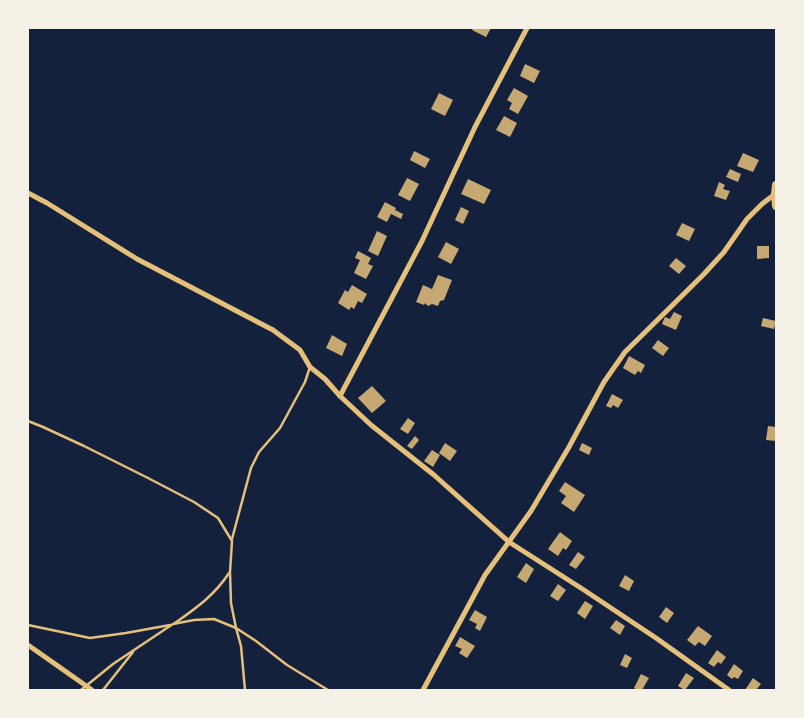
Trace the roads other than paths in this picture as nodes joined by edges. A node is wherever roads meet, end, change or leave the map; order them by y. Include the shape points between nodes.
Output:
1 (527, 28) edge
2 (776, 185) edge
3 (28, 193) edge
4 (775, 194) junction
5 (776, 206) edge
6 (310, 367) junction
7 (340, 396) junction
8 (28, 421) edge
9 (232, 541) junction
10 (509, 542) junction
11 (230, 572) junction
12 (173, 624) junction
13 (28, 625) edge
14 (236, 628) junction
15 (28, 645) edge
16 (134, 650) junction
17 (86, 687) junction
18 (81, 690) edge
19 (92, 690) edge
20 (104, 690) edge
21 (245, 690) edge
22 (328, 690) edge
23 (423, 690) edge
24 (730, 690) edge

1 - 7 street via 475,126 422,241
2 - 4 main road
3 - 6 street via 137,259 273,330 300,350
4 - 5 main road
4 - 10 street via 747,219 704,274 625,352 604,382 531,511
6 - 7 street
6 - 9 lane via 280,428 258,452
7 - 10 street
8 - 9 lane via 194,502 218,518
9 - 11 lane
10 - 23 street via 485,575
10 - 24 street
11 - 12 lane via 210,596
11 - 14 lane
12 - 13 lane via 90,638
12 - 14 lane via 214,619
12 - 16 lane
14 - 21 lane
14 - 22 lane
15 - 17 street
16 - 17 lane
16 - 20 lane
17 - 18 lane
17 - 19 street

